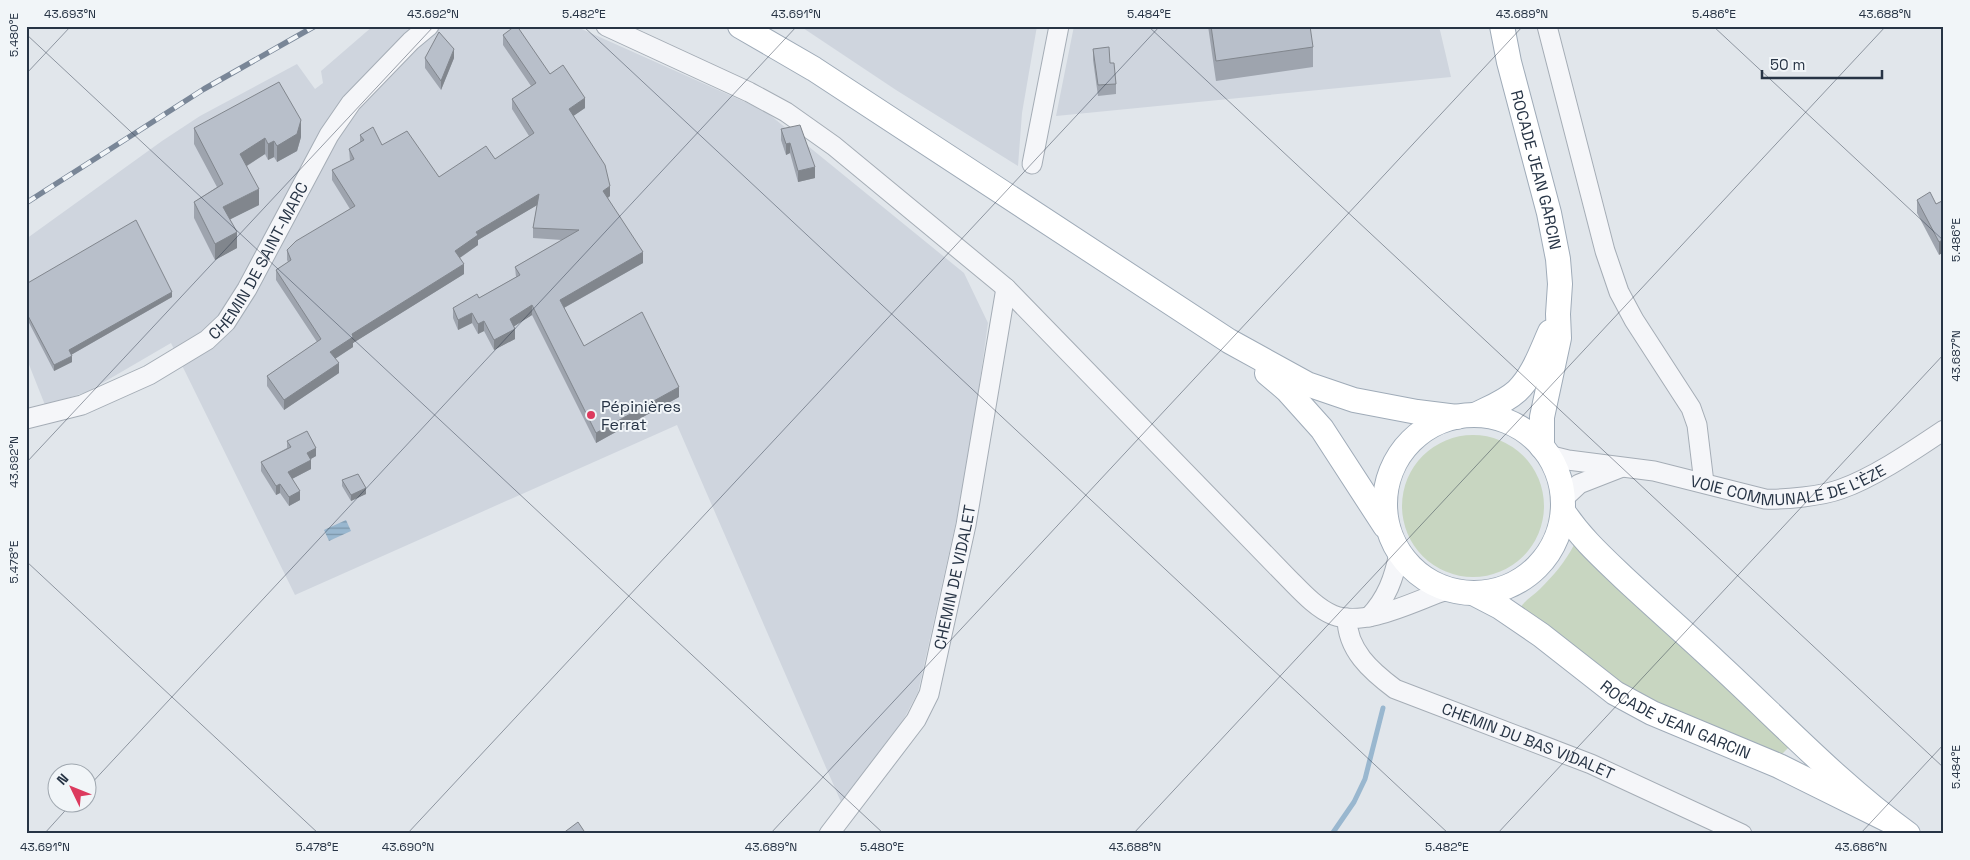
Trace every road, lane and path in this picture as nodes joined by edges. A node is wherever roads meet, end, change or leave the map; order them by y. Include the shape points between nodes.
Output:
1 (429, 26) edge
2 (606, 26) edge
3 (740, 26) edge
4 (1059, 26) edge
5 (1502, 26) edge
6 (1547, 26) edge
7 (1032, 164) dead end
8 (1006, 288) junction
9 (1558, 314) junction
10 (1229, 342) junction
11 (1466, 416) junction
12 (26, 419) edge
13 (1944, 430) edge
14 (1545, 451) junction
15 (1623, 466) junction
16 (1704, 483) junction
17 (1563, 505) junction
18 (1388, 531) junction
19 (1398, 553) junction
20 (1447, 590) junction
21 (1476, 594) junction
22 (1369, 616) junction
23 (1347, 618) junction
24 (1899, 827) edge
25 (829, 834) edge
26 (1742, 834) edge

1 - 12 street, CHEMIN DE SAINT-MARC via 351,102 328,135 247,289 226,322 207,340 149,376 82,405
2 - 8 street via 786,112 834,146
3 - 10 main road via 814,69
4 - 7 street
5 - 9 main road, ROCADE JEAN GARCIN via 1555,240 1560,284
6 - 16 street via 1604,252 1634,320 1691,408 1697,424
8 - 23 street via 1295,585 1322,608
8 - 25 street, CHEMIN DE VIDALET via 966,525 929,694 912,727
9 - 11 main road, ROCADE JEAN GARCIN via 1534,368 1518,390 1501,402
9 - 14 main road, ROCADE JEAN GARCIN via 1558,338 1542,417
10 - 11 main road via 1307,384 1354,400 1417,412
10 - 18 main road via 1286,390 1322,429
11 - 14 main road via 1494,417 1512,424 1528,433
11 - 18 main road via 1429,427 1406,446 1390,472 1384,502
13 - 16 street, VOIE COMMUNALE DE L'ÈZE via 1908,454 1840,489 1775,500
14 - 15 street, VOIE COMMUNALE DE L'ÈZE via 1568,460
14 - 17 main road via 1558,476
15 - 16 street, VOIE COMMUNALE DE L'ÈZE
15 - 17 street via 1579,484
17 - 21 main road via 1557,536 1544,559 1525,578 1502,589
17 - 24 main road, ROCADE JEAN GARCIN via 1576,531 1585,540 1817,757
18 - 19 main road
19 - 20 main road via 1428,582
19 - 22 street via 1395,575 1379,606
20 - 21 main road
20 - 22 street via 1387,613
21 - 24 main road, ROCADE JEAN GARCIN via 1540,635 1586,672 1652,713 1779,766
22 - 23 street
23 - 26 street, CHEMIN DU BAS VIDALET via 1347,631 1357,652 1373,672 1395,689 1591,764

